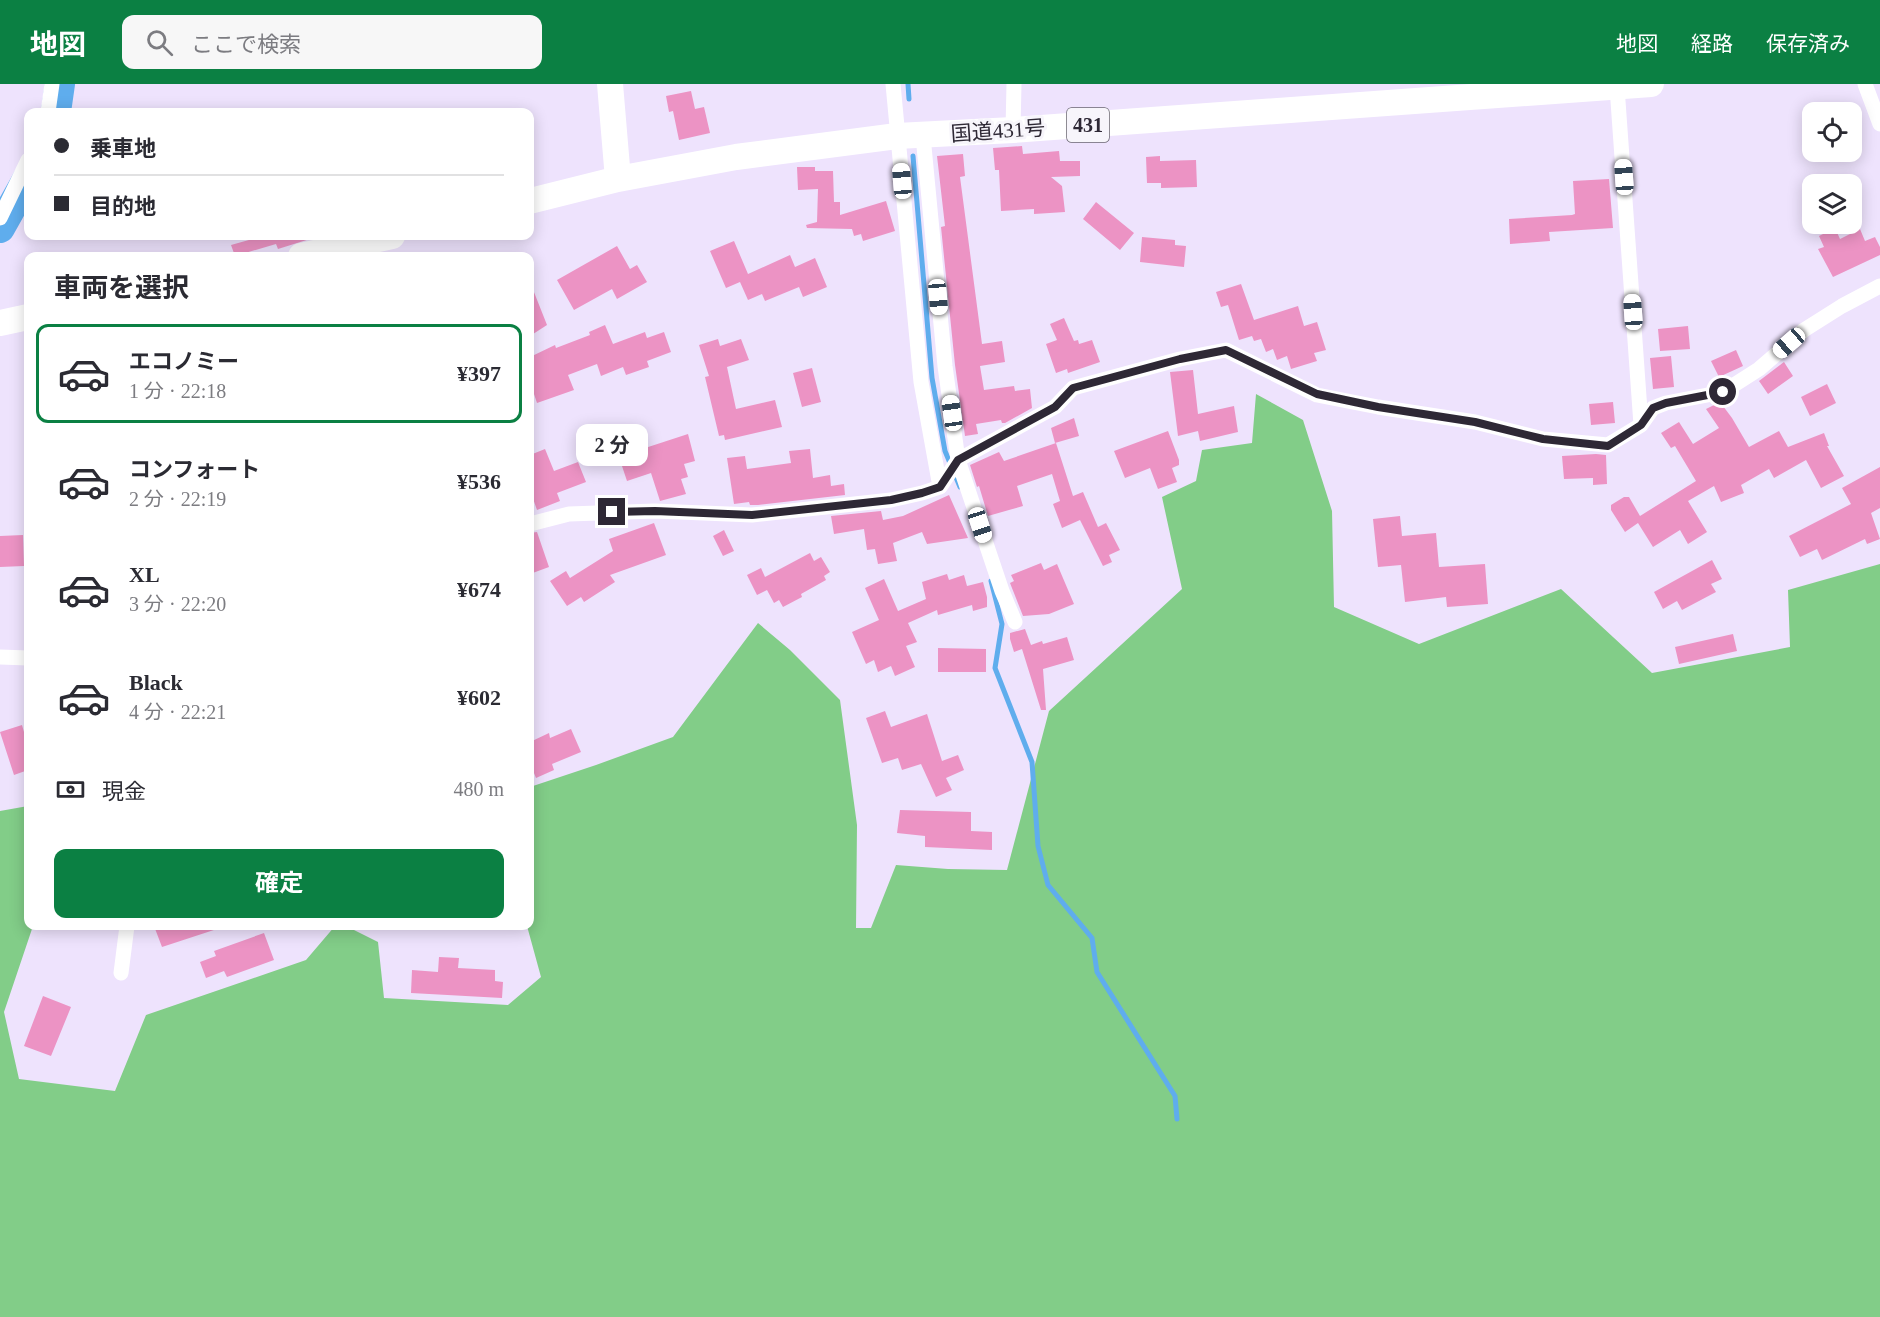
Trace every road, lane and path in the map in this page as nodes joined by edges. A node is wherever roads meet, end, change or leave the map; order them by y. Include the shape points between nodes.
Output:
1 (52, 84) edge
2 (610, 84) edge
3 (893, 84) edge
4 (1014, 84) edge
5 (1651, 84) edge
6 (1865, 84) edge
7 (1617, 87) junction
8 (49, 108) edge
9 (1880, 124) edge
10 (1013, 130) junction
11 (897, 136) junction
12 (923, 136) junction
13 (24, 168) edge
14 (618, 179) junction
15 (534, 200) edge
16 (0, 218) edge
17 (374, 240) edge
18 (319, 252) edge
19 (1880, 286) edge
20 (24, 317) edge
21 (0, 323) edge
22 (1641, 425) junction
23 (958, 460) junction
24 (940, 487) junction
25 (534, 523) edge
26 (1015, 622) dead end
27 (0, 657) edge
28 (24, 658) edge
29 (126, 930) edge
30 (121, 973) dead end

1 - 8 street
2 - 14 highway
3 - 11 street
4 - 10 street
5 - 7 highway, 国道431号 / 431
6 - 9 street
7 - 10 highway, 国道431号 / 431
7 - 22 street
10 - 12 highway, 国道431号 / 431
11 - 12 highway, 国道431号 / 431
11 - 14 highway, 国道431号 / 431 via 736,157
11 - 24 street via 921,382
12 - 23 street
13 - 16 street
14 - 15 highway, 国道431号 / 431
17 - 18 highway
19 - 22 street via 1804,330 1759,369 1723,392 1653,408
20 - 21 highway
22 - 23 street via 1608,446 1543,439 1475,422 1317,394 1226,350 1073,388 1055,407
23 - 24 street
23 - 26 street
24 - 25 street via 891,500 752,515 655,511 569,514
27 - 28 street
29 - 30 street

